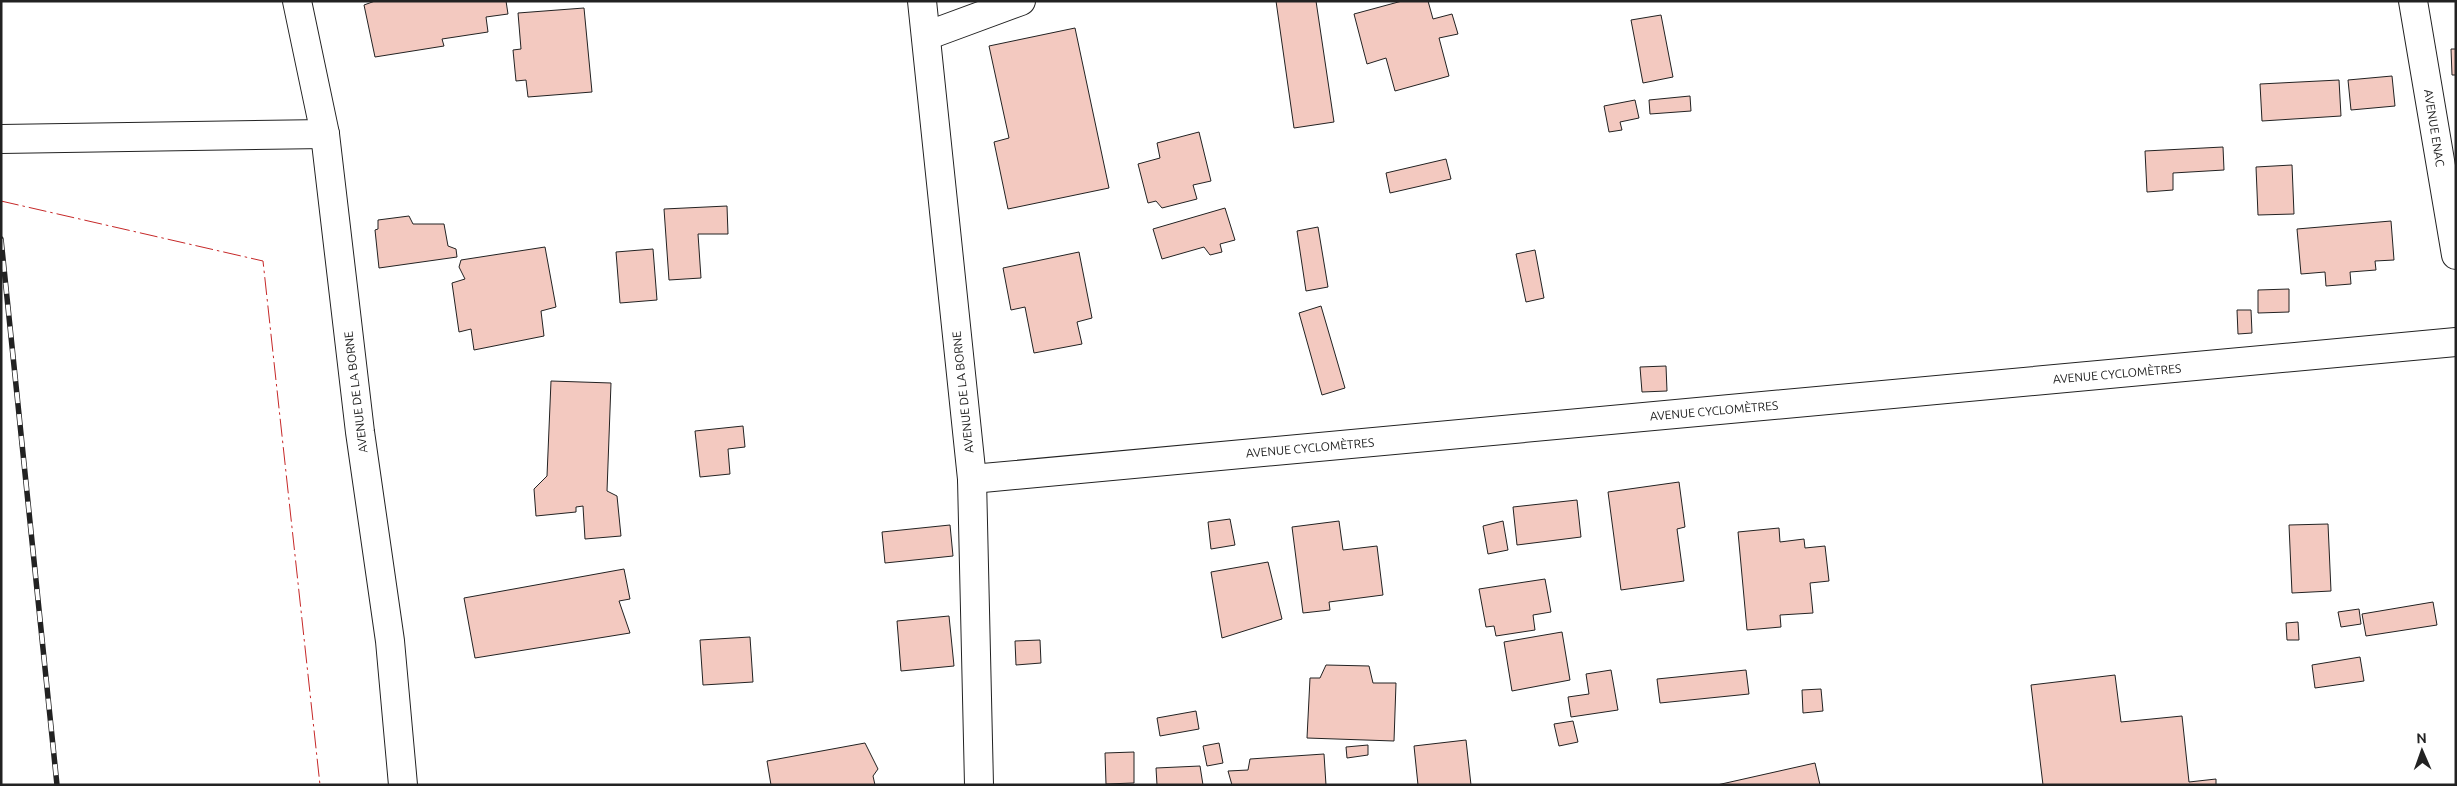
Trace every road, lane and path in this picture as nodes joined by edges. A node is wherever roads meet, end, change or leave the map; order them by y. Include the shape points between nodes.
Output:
1 (297, 1) edge
2 (922, 1) edge
3 (1021, 1) edge
4 (2414, 1) edge
5 (926, 36) junction
6 (325, 134) junction
7 (1, 139) edge
8 (2455, 247) edge
9 (2456, 342) edge
10 (972, 479) junction
11 (403, 785) edge
12 (979, 785) edge

1 - 6 street, AVENUE DE LA BORNE
2 - 5 street, AVENUE DE LA BORNE
3 - 5 street
4 - 8 street, AVENUE ENAC
5 - 10 street, AVENUE DE LA BORNE
6 - 7 street
6 - 11 street, AVENUE DE LA BORNE via 360,432 390,641
9 - 10 street, AVENUE CYCLOMÈTRES
10 - 12 street, AVENUE DE LA BORNE

